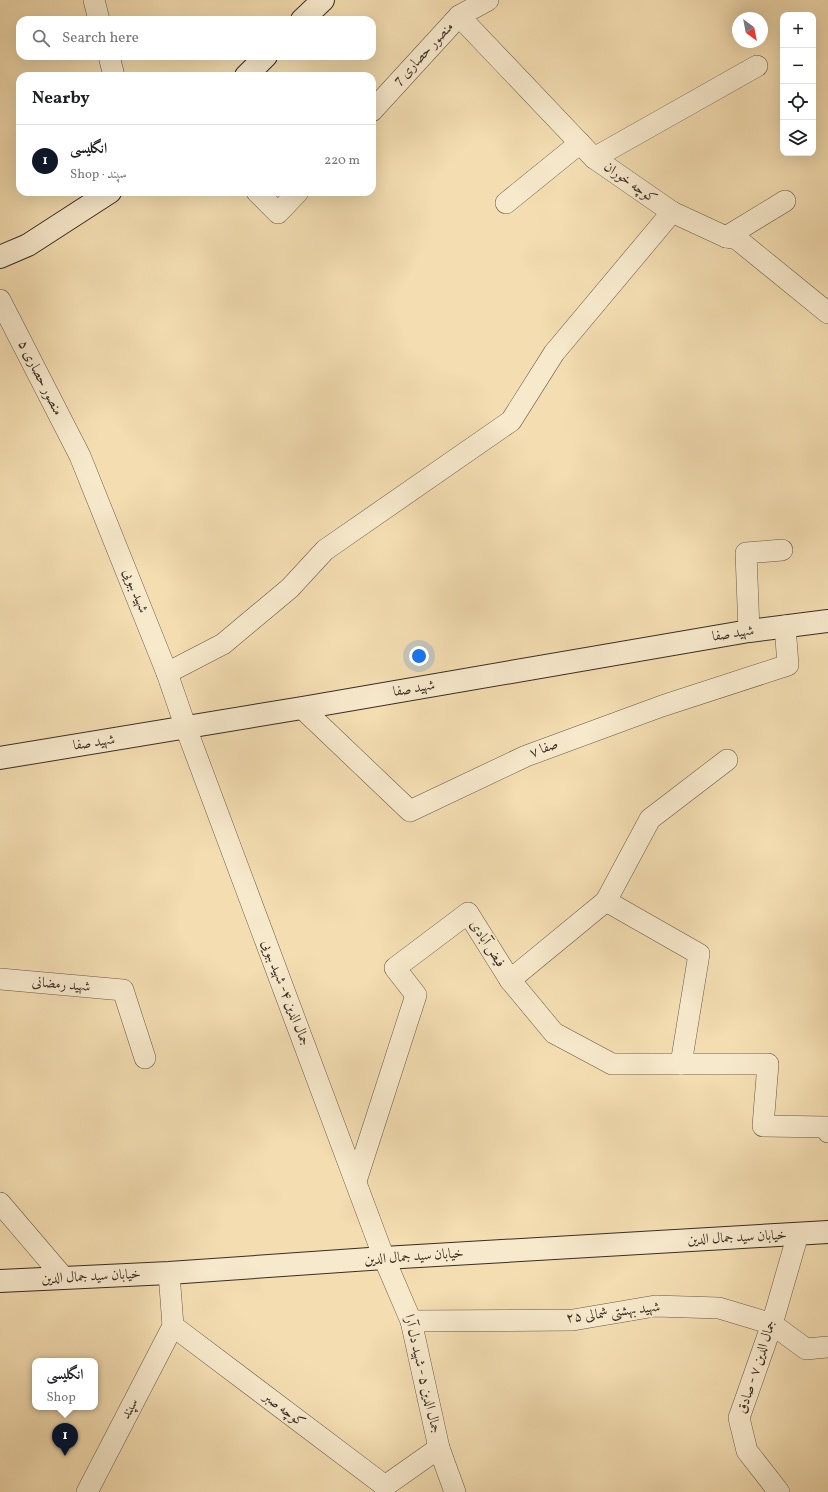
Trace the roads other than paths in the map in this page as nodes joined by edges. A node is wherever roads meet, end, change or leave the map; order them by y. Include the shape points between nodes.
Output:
1 (94, 0) edge
2 (323, 0) edge
3 (488, 0) edge
4 (98, 16) edge
5 (306, 16) edge
6 (459, 16) junction
7 (109, 60) edge
8 (262, 60) edge
9 (757, 66) dead end
10 (113, 72) edge
11 (250, 72) edge
12 (376, 107) edge
13 (587, 151) junction
14 (104, 196) edge
15 (261, 196) edge
16 (294, 196) edge
17 (785, 201) dead end
18 (506, 203) dead end
19 (672, 212) junction
20 (726, 237) junction
21 (0, 257) edge
22 (0, 300) edge
23 (828, 313) edge
24 (80, 456) joint
25 (782, 550) dead end
26 (828, 621) edge
27 (785, 626) junction
28 (749, 631) junction
29 (167, 673) junction
30 (302, 708) junction
31 (186, 728) junction
32 (0, 758) edge
33 (727, 760) dead end
34 (606, 901) junction
35 (0, 979) edge
36 (510, 980) junction
37 (145, 1058) dead end
38 (681, 1064) junction
39 (828, 1132) edge
40 (356, 1181) junction
41 (0, 1203) edge
42 (828, 1232) edge
43 (798, 1234) junction
44 (384, 1258) junction
45 (169, 1273) junction
46 (64, 1278) junction
47 (0, 1281) edge
48 (411, 1321) junction
49 (772, 1324) junction
50 (173, 1326) junction
51 (828, 1347) edge
52 (439, 1448) junction
53 (87, 1492) edge
54 (455, 1492) edge
55 (778, 1492) edge

1 - 4 street
2 - 5 main road
3 - 6 street, منصور حصاری 7
6 - 12 street, منصور حصاری 7
6 - 13 street, کوچه خوران
7 - 10 street
8 - 11 main road
9 - 13 street
13 - 18 street
13 - 19 street, کوچه خوران
14 - 21 main road via 28,245
15 - 16 street via 278,213
17 - 20 street
19 - 20 street, کوچه خوران
19 - 29 street via 554,353 511,421 325,550 290,588 223,644
20 - 23 street, کوچه خوران via 737,239
22 - 24 street, منصور حصاری ۵
24 - 29 street, شهید ببویی
25 - 28 street via 746,553
26 - 27 main road, شهید صفا
27 - 28 main road, شهید صفا
27 - 30 street, صفا ۷ via 788,665 662,706 526,756 410,812
28 - 30 main road, شهید صفا
29 - 31 street, شهید ببویی
30 - 31 main road, شهید صفا
31 - 32 main road, شهید صفا
31 - 40 street, جمال الدین ۴- شهید ببویی
33 - 34 street via 650,819
34 - 36 street
34 - 38 street via 699,954
35 - 37 street, شهید رمضانی via 123,990
36 - 38 street, فیض آبادی via 554,1033 612,1064
36 - 40 street, فیض آبادی via 468,914 395,968 416,995
38 - 39 street, فیض آبادی via 768,1064 763,1126 827,1127
40 - 44 street, جمال الدین ۴- شهید ببویی
41 - 46 street
42 - 43 main road, خیابان سید جمال الدین
43 - 44 main road, خیابان سید جمال الدین
43 - 49 street, جمال الدین ۷ - صادق
44 - 45 main road, خیابان سید جمال الدین
44 - 48 street, جمال الدین ۵ - شهید دل آرا
45 - 46 main road, خیابان سید جمال الدین
45 - 50 street
46 - 47 main road, خیابان سید جمال الدین
48 - 49 street, ۲۵ شهید بهشتی شمالی via 573,1320 655,1306 719,1308
48 - 52 street, جمال الدین ۵ - شهید دل آرا
49 - 51 street, ۲۵ شهید بهشتی شمالی via 806,1349
49 - 55 street, جمال الدین ۷ - صادق via 739,1418 747,1451
50 - 52 street, کوچه صبر via 385,1486
50 - 53 street, سپند
52 - 54 street, جمال الدین ۵ - شهید دل آرا

